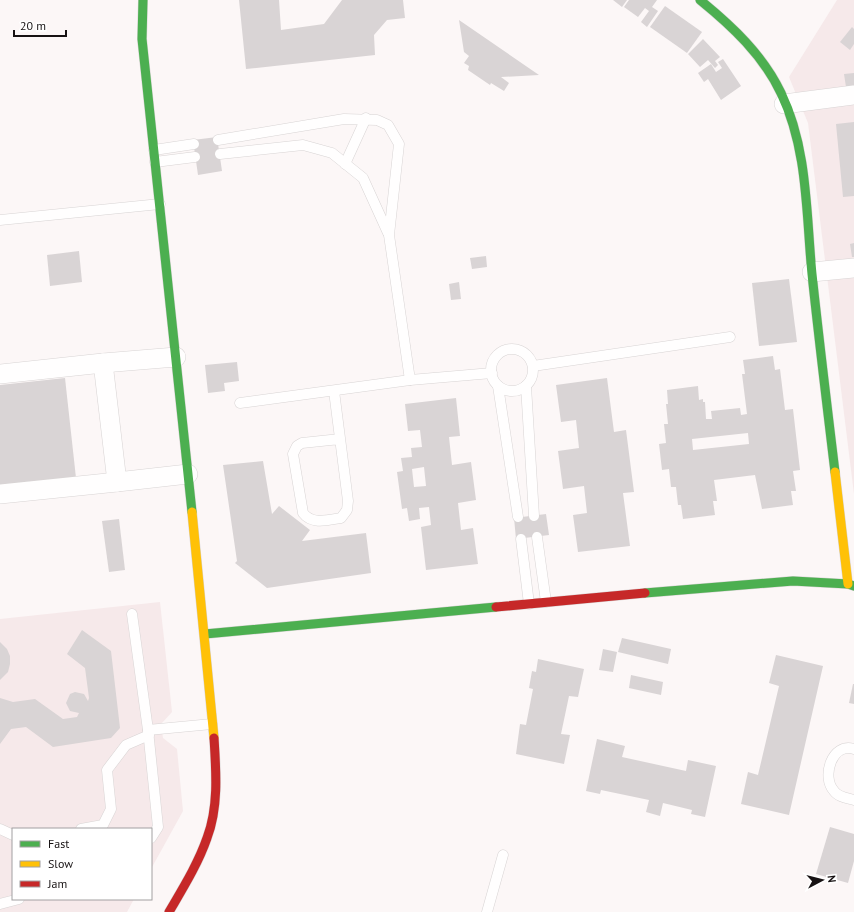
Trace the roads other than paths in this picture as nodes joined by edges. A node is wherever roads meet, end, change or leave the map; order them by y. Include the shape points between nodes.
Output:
1 (142, 0) edge
2 (700, 0) edge
3 (854, 95) edge
4 (784, 104) junction
5 (366, 118) junction
6 (218, 140) dead end
7 (194, 144) dead end
8 (154, 150) junction
9 (220, 154) dead end
10 (196, 157) dead end
11 (155, 162) junction
12 (345, 164) junction
13 (160, 204) junction
14 (0, 220) edge
15 (389, 235) junction
16 (854, 268) edge
17 (812, 272) junction
18 (730, 337) dead end
19 (176, 357) junction
20 (103, 363) junction
21 (533, 366) junction
22 (492, 373) junction
23 (0, 374) edge
24 (410, 380) junction
25 (498, 386) junction
26 (526, 386) junction
27 (334, 391) junction
28 (240, 403) dead end
29 (340, 438) junction
30 (188, 474) junction
31 (117, 482) junction
32 (0, 494) edge
33 (534, 516) dead end
34 (518, 517) dead end
35 (537, 537) dead end
36 (521, 539) dead end
37 (851, 585) edge
38 (546, 602) junction
39 (529, 604) junction
40 (132, 614) dead end
41 (205, 634) junction
42 (212, 724) junction
43 (149, 733) junction
44 (854, 749) edge
45 (854, 800) edge
46 (0, 828) edge
47 (86, 828) edge
48 (12, 834) edge
49 (152, 836) edge
50 (503, 855) dead end
51 (15, 900) edge
52 (0, 904) edge
53 (169, 912) edge
54 (487, 912) edge

1 - 8 street via 142,39
2 - 4 street via 755,50 781,94
3 - 4 street
4 - 17 street via 800,149
5 - 6 lane via 344,119
5 - 12 lane
5 - 15 lane via 388,124 399,144
7 - 8 lane
8 - 11 street
9 - 12 lane via 303,145 332,153
10 - 11 lane
11 - 13 street
12 - 15 lane via 363,178
13 - 14 lane
13 - 19 street
15 - 24 lane
16 - 17 street
17 - 37 street
18 - 21 lane
19 - 20 street
19 - 30 street
20 - 23 street
20 - 31 street
21 - 22 lane via 526,354 513,348 499,353 492,365
21 - 26 lane via 531,380
22 - 24 lane
22 - 25 lane
24 - 27 lane
25 - 26 lane via 512,391
25 - 34 lane
26 - 33 lane
27 - 28 lane
27 - 29 lane
29 - 29 lane via 302,443 293,454 306,517 318,521 341,518 347,510
30 - 31 street
30 - 41 street
31 - 32 street
35 - 38 lane
36 - 39 lane
37 - 38 street via 793,580
38 - 39 street
39 - 41 street
40 - 43 lane
41 - 42 street
42 - 43 lane
42 - 53 street via 216,767 214,808 208,837 197,863
43 - 47 lane via 126,745 106,770 110,809 103,825
43 - 49 lane via 158,827
44 - 45 lane via 846,748 836,753 828,773 833,791 837,795
46 - 48 lane
50 - 54 lane
51 - 52 lane

